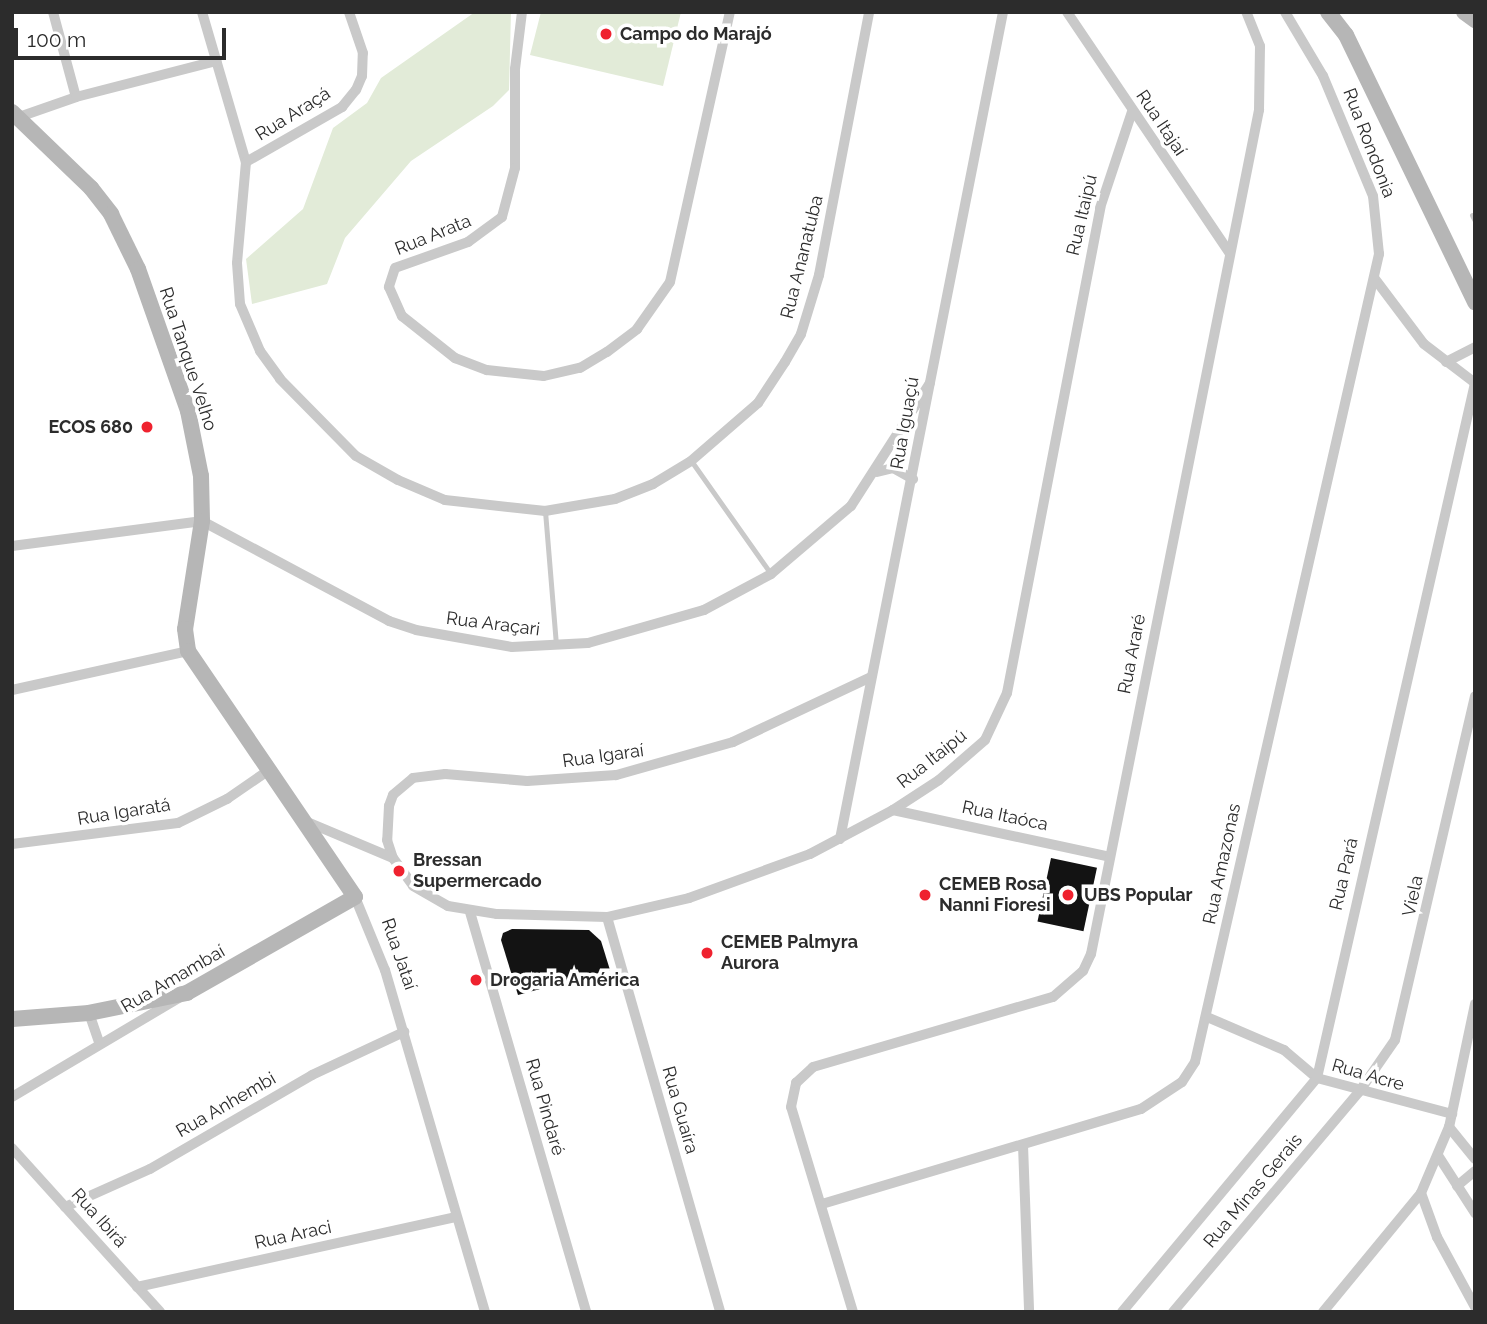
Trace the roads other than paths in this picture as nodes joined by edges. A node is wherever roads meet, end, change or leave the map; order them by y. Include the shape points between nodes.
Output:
1 (53, 12) edge
2 (202, 12) edge
3 (349, 12) edge
4 (522, 12) edge
5 (730, 12) edge
6 (869, 12) edge
7 (1003, 12) edge
8 (1067, 12) edge
9 (1246, 12) edge
10 (1285, 12) edge
11 (1328, 12) edge
12 (1337, 12) edge
13 (1464, 12) edge
14 (1475, 20) edge
15 (1346, 35) junction
16 (216, 61) junction
17 (76, 97) junction
18 (1132, 112) junction
19 (16, 115) edge
20 (246, 162) junction
21 (1229, 251) junction
22 (1375, 279) junction
23 (1475, 302) edge
24 (1475, 347) edge
25 (1446, 362) junction
26 (930, 383) junction
27 (1475, 383) edge
28 (691, 461) junction
29 (877, 472) junction
30 (913, 479) junction
31 (545, 512) junction
32 (202, 521) junction
33 (12, 546) edge
34 (771, 574) junction
35 (556, 648) junction
36 (188, 651) junction
37 (871, 677) junction
38 (12, 690) edge
39 (1475, 696) edge
40 (269, 770) junction
41 (893, 810) junction
42 (304, 821) junction
43 (840, 839) junction
44 (12, 844) edge
45 (1111, 857) junction
46 (393, 858) junction
47 (355, 897) junction
48 (470, 912) junction
49 (607, 917) junction
50 (187, 993) junction
51 (1475, 1004) edge
52 (89, 1013) junction
53 (1207, 1017) junction
54 (12, 1019) edge
55 (404, 1032) junction
56 (99, 1042) junction
57 (1317, 1078) junction
58 (1359, 1092) junction
59 (12, 1097) edge
60 (1452, 1114) junction
61 (1449, 1127) junction
62 (1023, 1145) junction
63 (12, 1148) edge
64 (1439, 1157) junction
65 (1475, 1159) edge
66 (1475, 1171) edge
67 (1457, 1186) junction
68 (1421, 1193) junction
69 (822, 1204) junction
70 (65, 1207) junction
71 (1475, 1213) edge
72 (456, 1217) junction
73 (137, 1287) junction
74 (1471, 1307) edge
75 (160, 1312) edge
76 (485, 1312) edge
77 (586, 1312) edge
78 (720, 1312) edge
79 (853, 1312) edge
80 (1029, 1312) edge
81 (1122, 1312) edge
82 (1173, 1312) edge
83 (1323, 1312) edge

1 - 17 street
2 - 16 street, Rua Ananatuba
3 - 20 street, Rua Araçá via 363,53 356,90 342,107
4 - 5 street, Rua Arata via 515,69 515,168 502,217 468,242 400,265 391,273 389,287 402,316 455,358 487,370 544,376 580,368 637,330 670,282
6 - 28 street, Rua Ananatuba via 819,275 801,334 758,404
7 - 26 street, Rua Iguaçú
8 - 18 street, Rua Itajaí
9 - 21 street, Rua Araré via 1260,46 1262,72 1259,110
10 - 22 street, Rua Rondonia via 1323,76 1373,196 1379,222
11 - 15 street
12 - 15 street
13 - 14 street
15 - 23 street
16 - 17 street
16 - 20 street, Rua Ananatuba
17 - 19 street
18 - 21 street, Rua Itajaí
18 - 41 street, Rua Itaipú via 1100,208 1007,693 985,740 939,780
19 - 32 street, Rua Tanque Velho via 91,188 123,235 188,411 201,476
20 - 31 street, Rua Ananatuba via 237,263 240,304 248,330 280,379 356,456 398,480 445,500
21 - 45 street, Rua Araré
22 - 25 street via 1424,344
22 - 53 street, Rua Amazonas via 1343,403
24 - 25 street
25 - 27 street
26 - 29 street, Rua Araçari
26 - 30 street, Rua Iguaçú
27 - 57 street, Rua Pará
28 - 31 street, Rua Ananatuba via 653,484 615,499
28 - 34 lane
29 - 30 street via 893,468
29 - 34 street, Rua Araçari via 820,536
30 - 37 street, Rua Iguaçú
31 - 35 lane
32 - 33 street
32 - 35 street, Rua Araçari via 389,621 468,642
32 - 36 street, Rua Tanque Velho via 185,629
34 - 35 street, Rua Araçari via 704,610 628,634
36 - 38 street
36 - 40 street, Rua Jataí
37 - 43 street, Rua Iguaçú
37 - 46 street, Rua Igaraí via 733,741 616,775 527,781 445,774 413,778 393,795 389,806 387,840
39 - 58 street, Viela via 1402,1024
40 - 42 street, Rua Jataí
40 - 44 street, Rua Igaratá via 227,799 168,825
41 - 43 street, Rua Itaipú
41 - 45 street, Rua Itaóca
42 - 46 street
42 - 47 street, Rua Jataí
43 - 49 street, Rua Itaipú via 733,884
45 - 69 street, Rua Araré via 1091,954 1071,984 1032,1005 813,1068 796,1083 791,1107
46 - 48 street, Rua Itaipú via 428,898
47 - 50 street, Rua Amambaí
47 - 55 street, Rua Jataí
48 - 49 street, Rua Itaipú
48 - 77 street, Rua Pindaré
49 - 78 street, Rua Guaíra
50 - 52 street
50 - 56 street, Rua Amambaí
51 - 60 street
52 - 54 street
52 - 56 street
53 - 57 street, Rua Acre via 1299,1058
53 - 62 street, Rua Amazonas via 1195,1062 1182,1082 1161,1099
55 - 70 street, Rua Anhembi via 312,1075 150,1169
55 - 72 street, Rua Jataí
56 - 59 street, Rua Amambaí
57 - 58 street, Rua Acre
57 - 81 street, Rua Pará
58 - 60 street, Rua Acre
58 - 82 street, Rua Minas Gerais
60 - 61 street
61 - 64 street
61 - 65 street
62 - 69 street, Rua Amazonas
62 - 80 street
63 - 70 street, Rua Ibirá
64 - 67 street
64 - 68 street
66 - 67 street
67 - 71 street
68 - 74 street
68 - 83 street
69 - 79 street
70 - 73 street, Rua Ibirá
72 - 73 street, Rua Araci
72 - 76 street, Rua Jataí
73 - 75 street, Rua Ibirá

